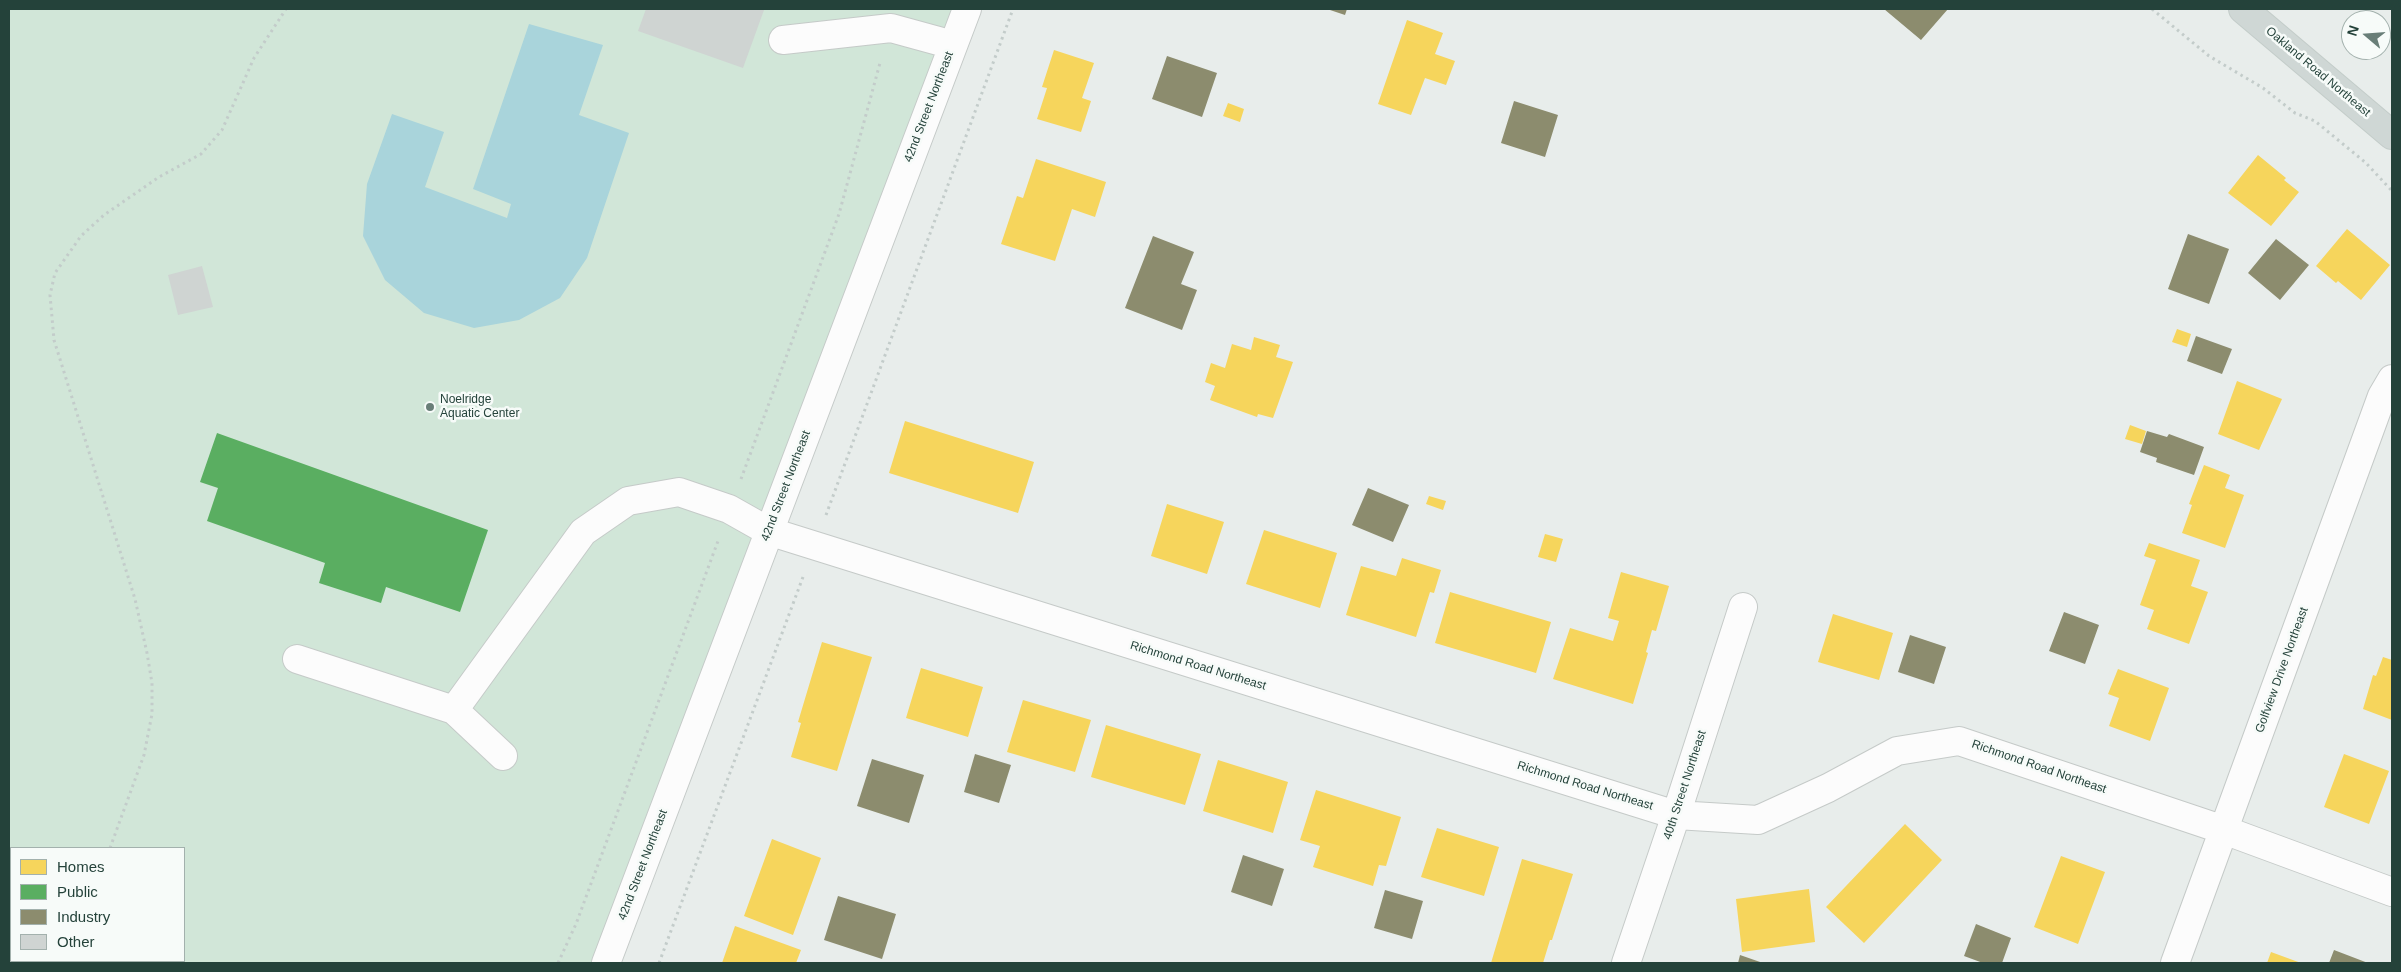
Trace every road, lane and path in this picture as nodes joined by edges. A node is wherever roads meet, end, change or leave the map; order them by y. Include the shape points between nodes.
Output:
1 (286, 9) edge
2 (967, 9) edge
3 (1013, 9) edge
4 (2152, 9) edge
5 (2243, 9) edge
6 (783, 40) dead end
7 (953, 45) junction
8 (2392, 135) edge
9 (2392, 191) edge
10 (2392, 379) edge
11 (768, 532) junction
12 (815, 546) junction
13 (1743, 607) dead end
14 (297, 659) dead end
15 (454, 710) junction
16 (503, 756) dead end
17 (1676, 815) junction
18 (2224, 830) junction
19 (110, 847) edge
20 (2392, 892) edge
21 (606, 963) edge
22 (660, 963) edge
23 (1626, 963) edge
24 (2175, 963) edge

1 - 19 path via 254,58 222,130 201,154 104,215 81,236 55,274 50,295 54,340 135,599 152,682 152,714 144,755
2 - 7 street, 42nd Street Northeast
3 - 12 path
4 - 9 path via 2209,56 2263,88 2295,113 2315,121 2366,163
5 - 8 main road, Oakland Road Northeast
6 - 7 street via 891,28
7 - 11 street, 42nd Street Northeast
10 - 18 street, Golfview Drive Northeast via 2382,396
11 - 12 street, Richmond Road Northeast
11 - 15 street, Richmond Road Northeast via 729,509 679,492 628,501 583,532
11 - 21 street, 42nd Street Northeast
12 - 17 street, Richmond Road Northeast
12 - 22 path
13 - 17 street, 40th Street Northeast
14 - 15 street
15 - 16 street
17 - 18 street, Richmond Road Northeast via 1758,820 1897,751 1959,741
17 - 23 street, 40th Street Northeast
18 - 20 street, Richmond Road Northeast
18 - 24 street, Golfview Drive Northeast

